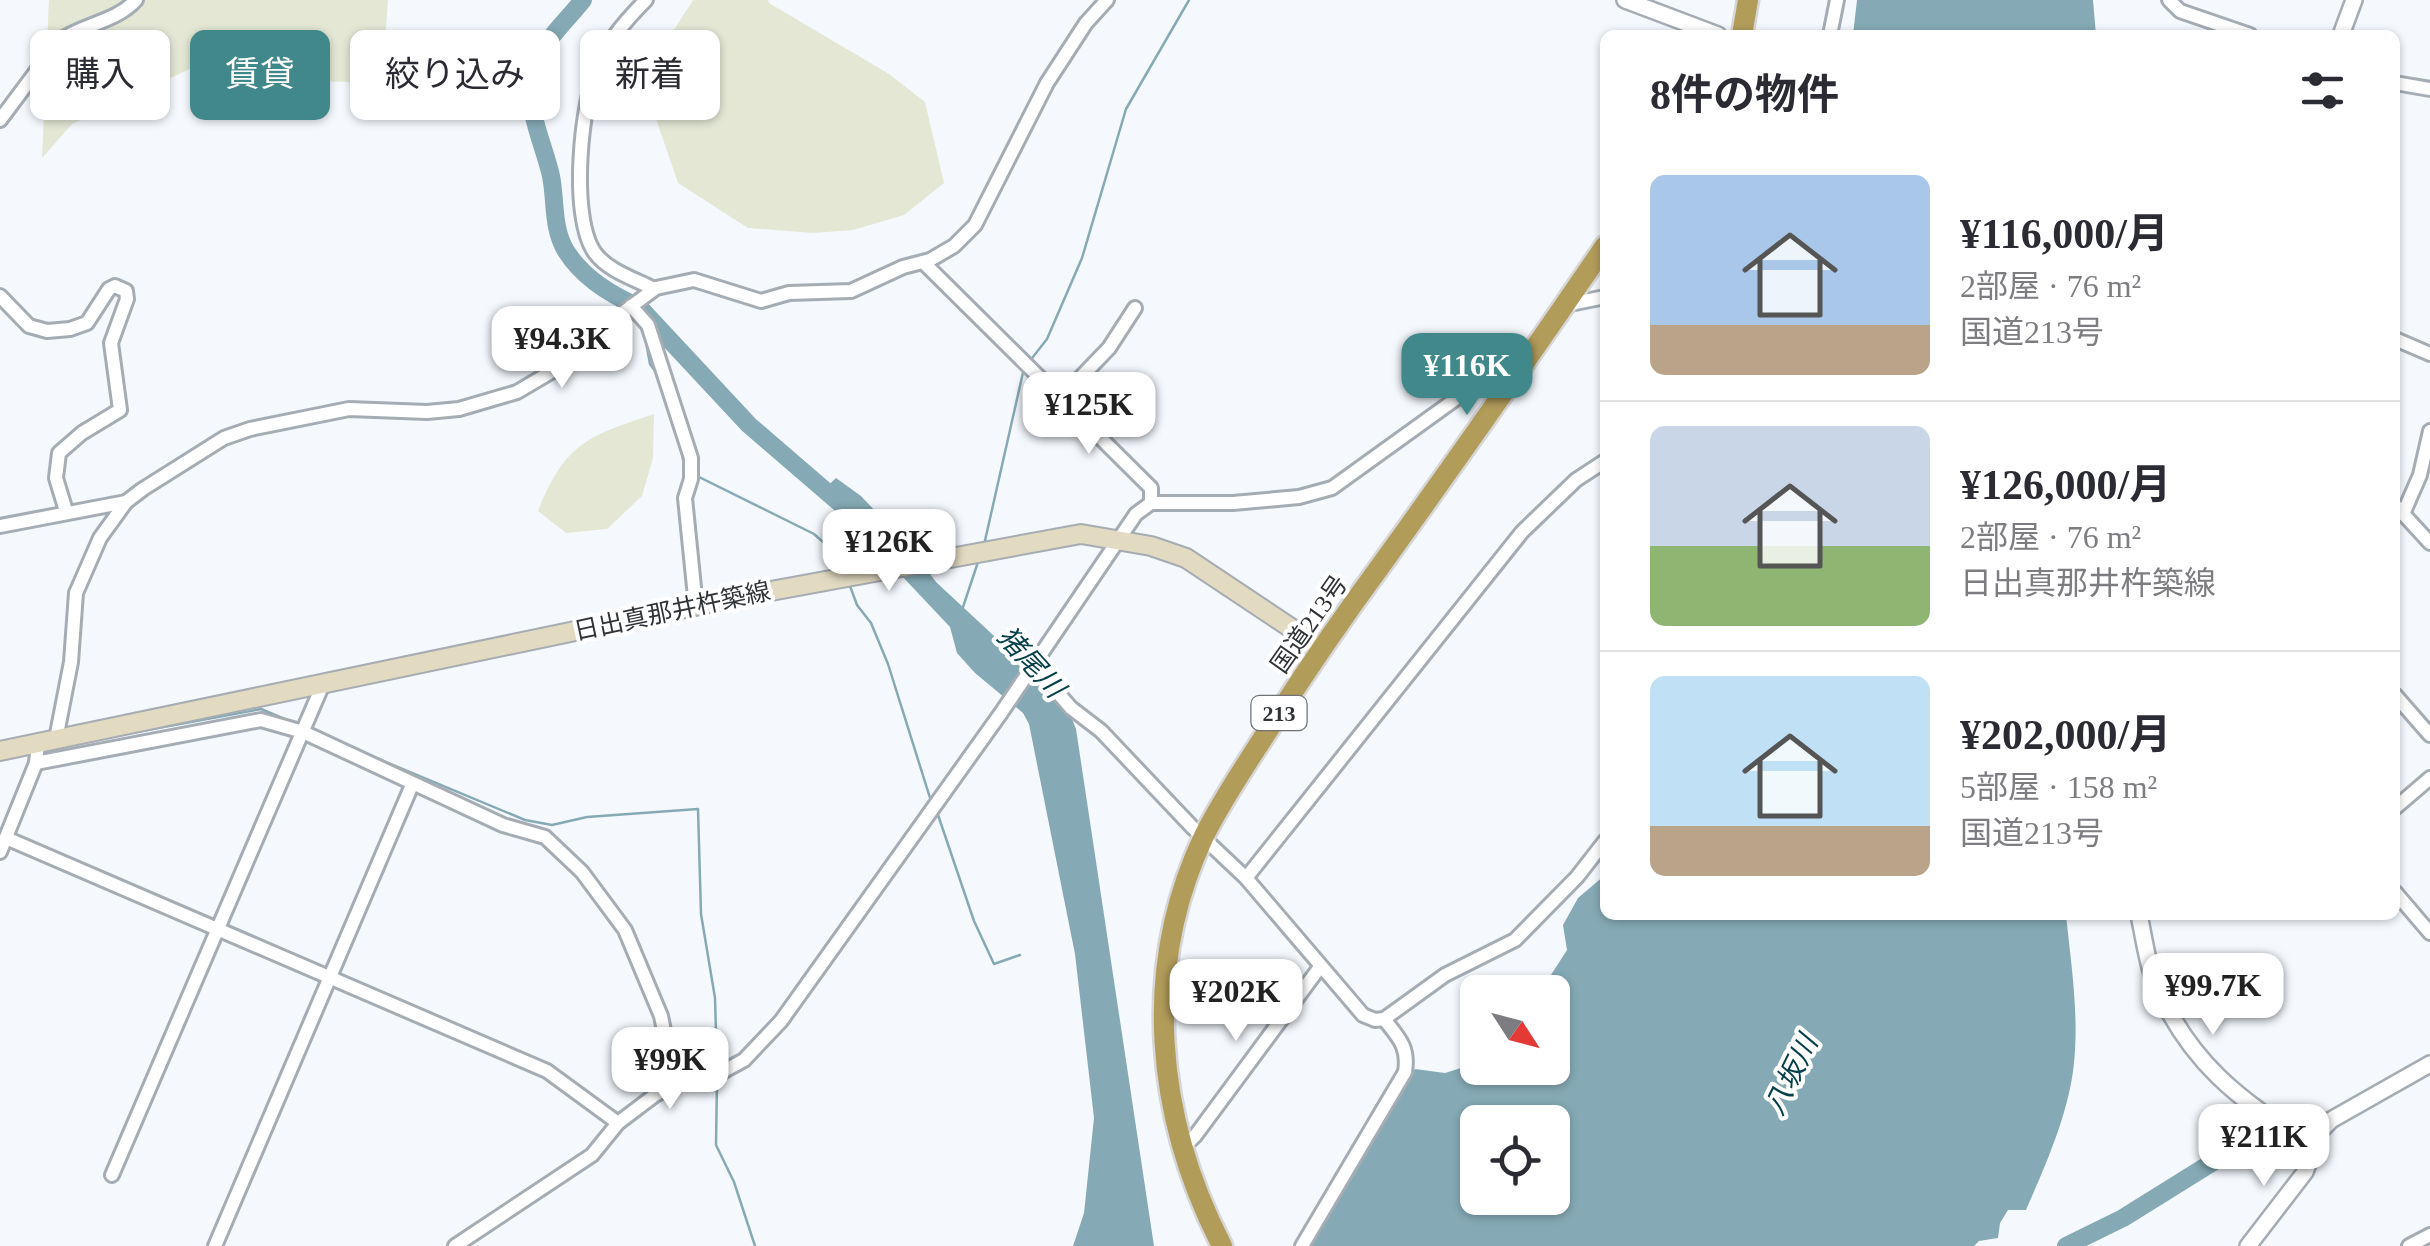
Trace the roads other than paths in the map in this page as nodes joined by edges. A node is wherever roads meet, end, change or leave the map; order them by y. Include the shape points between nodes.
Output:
1 (136, 0) edge
2 (646, 0) edge
3 (1107, 0) edge
4 (1626, 0) edge
5 (1748, 0) edge
6 (1837, 0) edge
7 (2169, 0) edge
8 (2354, 0) edge
9 (1705, 30) edge
10 (1743, 30) edge
11 (1831, 30) edge
12 (2235, 30) edge
13 (2343, 30) edge
14 (2400, 84) edge
15 (2430, 89) edge
16 (0, 120) edge
17 (1600, 253) edge
18 (923, 262) junction
19 (648, 293) junction
20 (0, 296) edge
21 (1600, 298) edge
22 (1565, 305) junction
23 (630, 306) junction
24 (1135, 308) dead end
25 (2400, 341) edge
26 (2430, 354) edge
27 (1526, 362) junction
28 (1060, 399) junction
29 (2430, 431) edge
30 (1600, 463) edge
31 (126, 502) junction
32 (1150, 503) junction
33 (2400, 507) edge
34 (2400, 510) edge
35 (66, 512) junction
36 (0, 526) edge
37 (1120, 539) junction
38 (2430, 543) edge
39 (696, 606) junction
40 (1321, 648) junction
41 (1034, 665) junction
42 (323, 684) junction
43 (2400, 700) edge
44 (305, 726) junction
45 (2430, 735) edge
46 (47, 741) junction
47 (0, 751) edge
48 (36, 763) junction
49 (2430, 778) edge
50 (412, 785) junction
51 (2400, 804) edge
52 (6, 838) junction
53 (1203, 838) junction
54 (1600, 847) edge
55 (0, 852) edge
56 (1246, 878) junction
57 (2400, 898) edge
58 (2140, 920) edge
59 (218, 928) junction
60 (2430, 933) edge
61 (1320, 967) junction
62 (329, 976) junction
63 (1384, 1019) junction
64 (2430, 1064) edge
65 (675, 1084) junction
66 (618, 1123) junction
67 (2308, 1144) junction
68 (1182, 1148) junction
69 (112, 1174) dead end
70 (2430, 1234) edge
71 (215, 1246) edge
72 (455, 1246) edge
73 (1222, 1246) edge
74 (1302, 1246) edge
75 (2248, 1246) edge
76 (2409, 1246) edge

1 - 16 street via 59,41
2 - 19 street via 600,60 579,149 592,250
3 - 18 street via 1047,83 974,225 954,246
4 - 9 street
5 - 10 highway
6 - 11 street
7 - 12 street via 2180,11
8 - 13 street
14 - 15 street
17 - 22 highway, 国道213号 / 213
18 - 19 street via 851,291 761,300 694,280
18 - 28 street
19 - 23 street
20 - 35 street via 30,326 47,331 86,322 109,289 126,291 111,344 120,410 59,453 56,478
21 - 22 street
22 - 27 highway, 国道213号 / 213
23 - 31 street via 561,366 517,392 458,409 348,409 250,429 224,438
23 - 39 street via 648,325 691,458 684,498
24 - 28 street via 1110,348
25 - 26 street
27 - 32 street via 1457,398 1332,488 1299,498
27 - 40 highway, 国道213号 / 213
28 - 32 street via 1152,488
29 - 33 street via 2420,475
30 - 56 street via 1522,532
31 - 35 street
31 - 46 street via 100,538 76,593 71,662
32 - 37 street
34 - 38 street
35 - 36 street
37 - 39 main road, 日出真那井杵築線 via 1082,534
37 - 40 main road, 日出真那井杵築線 via 1186,558
37 - 41 street
39 - 42 main road, 日出真那井杵築線
40 - 53 highway, 国道213号 / 213
41 - 53 street
41 - 65 street via 781,1020 744,1060
42 - 44 street
42 - 46 main road, 日出真那井杵築線
43 - 45 street
44 - 48 street via 253,720
44 - 50 street
44 - 59 street
46 - 47 main road, 日出真那井杵築線
46 - 48 street
48 - 52 street
49 - 51 street
50 - 62 street
50 - 65 street via 544,837 582,872 621,923 640,965 666,1034
52 - 55 street
52 - 59 street
53 - 56 street
53 - 68 highway, 国道213号 / 213 via 1174,930 1164,1010 1166,1082
54 - 63 street via 1515,940 1445,975
56 - 61 street
57 - 60 street
58 - 67 street via 2154,980 2180,1032 2244,1102
59 - 62 street
59 - 69 street
61 - 63 street via 1363,1015
61 - 68 street
62 - 66 street via 547,1071
62 - 71 street
63 - 74 street via 1405,1046 1406,1072
64 - 67 street via 2331,1120
65 - 66 street
66 - 72 street via 592,1154
67 - 75 street via 2312,1156 2305,1172
68 - 73 highway, 国道213号 / 213
70 - 76 street

